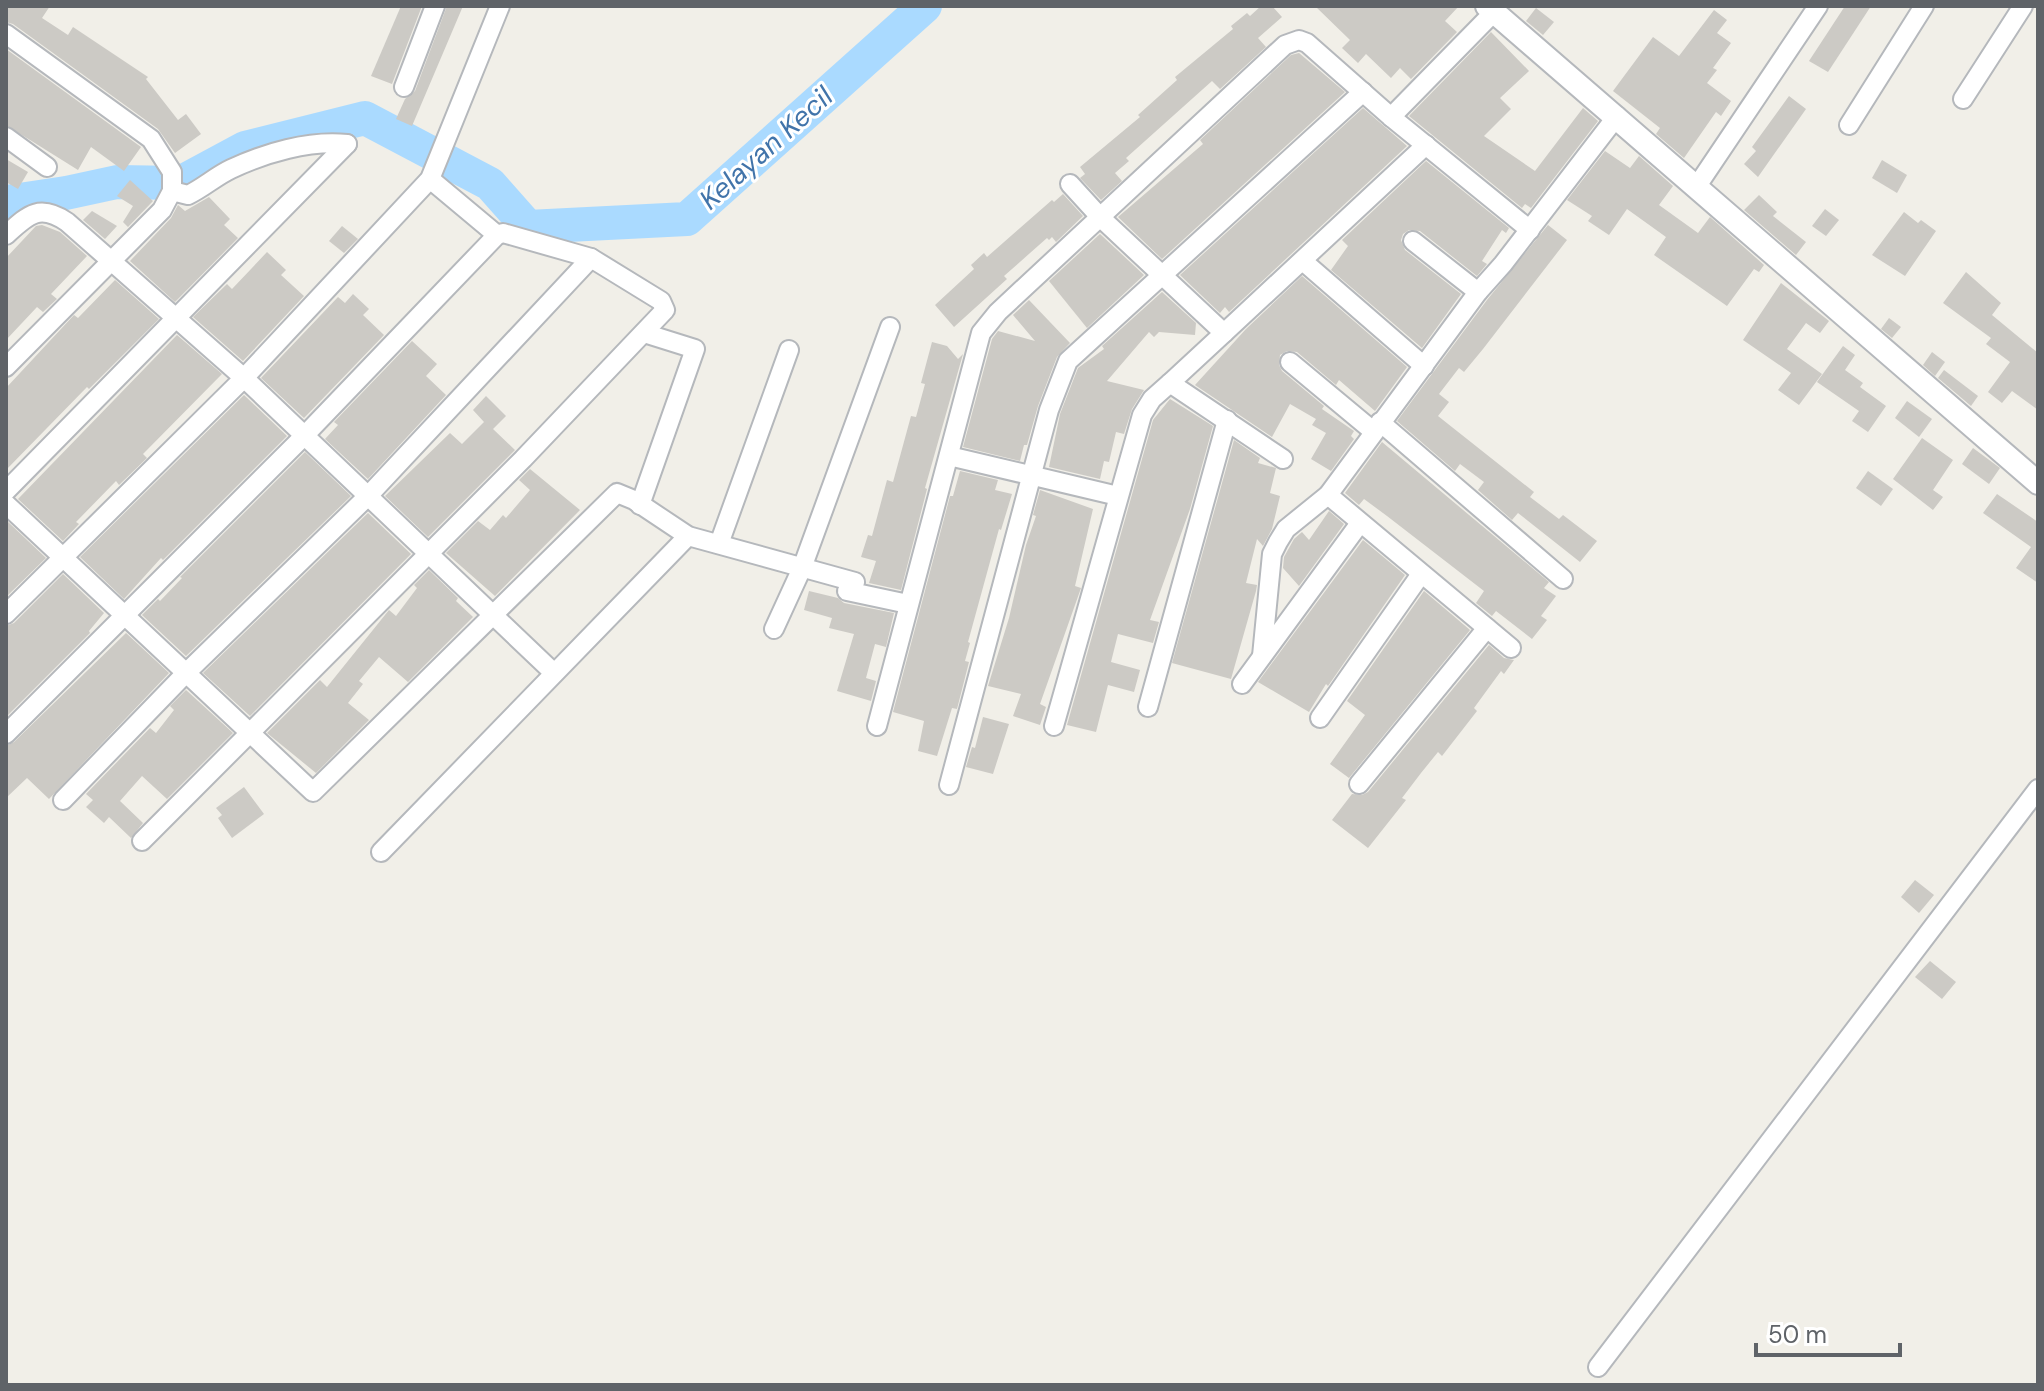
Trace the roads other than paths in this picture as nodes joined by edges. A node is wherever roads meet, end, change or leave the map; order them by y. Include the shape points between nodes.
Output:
1 (435, 6) edge
2 (500, 6) edge
3 (1818, 6) edge
4 (1924, 6) edge
5 (2023, 6) edge
6 (1490, 9) edge
7 (6, 34) edge
8 (404, 87) dead end
9 (1363, 92) junction
10 (1963, 99) dead end
11 (1617, 116) junction
12 (1391, 117) junction
13 (1849, 125) dead end
14 (6, 137) edge
15 (1426, 145) junction
16 (47, 167) dead end
17 (430, 179) junction
18 (1070, 184) dead end
19 (1698, 185) junction
20 (172, 191) junction
21 (1101, 218) junction
22 (1530, 230) junction
23 (6, 235) edge
24 (497, 235) junction
25 (1413, 241) dead end
26 (591, 258) junction
27 (112, 259) junction
28 (1304, 262) junction
29 (1162, 273) junction
30 (1478, 292) junction
31 (175, 319) junction
32 (890, 327) dead end
33 (644, 333) junction
34 (1224, 333) junction
35 (789, 350) dead end
36 (1290, 362) dead end
37 (1424, 366) junction
38 (6, 367) edge
39 (244, 378) junction
40 (1170, 383) junction
41 (1227, 420) junction
42 (1377, 426) junction
43 (305, 435) junction
44 (949, 456) junction
45 (1283, 459) dead end
46 (1032, 474) junction
47 (2037, 480) edge
48 (6, 491) edge
49 (1328, 495) junction
50 (368, 496) junction
51 (1118, 496) junction
52 (6, 504) edge
53 (640, 505) junction
54 (1360, 523) junction
55 (688, 536) junction
56 (719, 544) junction
57 (428, 553) junction
58 (63, 558) junction
59 (802, 568) junction
60 (1421, 574) junction
61 (1563, 579) dead end
62 (908, 604) junction
63 (6, 614) edge
64 (123, 614) junction
65 (493, 615) junction
66 (1487, 628) junction
67 (774, 629) dead end
68 (1511, 648) dead end
69 (1262, 656) junction
70 (186, 673) junction
71 (554, 673) junction
72 (1242, 684) dead end
73 (1148, 707) dead end
74 (1320, 718) dead end
75 (877, 726) dead end
76 (1054, 726) dead end
77 (249, 732) junction
78 (6, 734) edge
79 (1359, 784) dead end
80 (949, 785) dead end
81 (2038, 789) edge
82 (63, 800) dead end
83 (142, 841) dead end
84 (381, 852) dead end
85 (1598, 1367) dead end

1 - 8 street
2 - 17 street
3 - 19 street
4 - 13 street
5 - 10 street
6 - 11 street
6 - 12 street
7 - 20 street via 145,133 172,172
9 - 12 street
9 - 21 street via 1307,43 1291,42
9 - 29 street
11 - 19 street
11 - 22 street
12 - 15 street
14 - 16 street
15 - 22 street
15 - 28 street
17 - 24 street
17 - 39 street
18 - 21 street
19 - 47 street
20 - 27 street via 162,210
20 - 31 street via 188,195 229,170 282,150 347,144
21 - 29 street
21 - 44 street via 981,333
22 - 30 street
23 - 27 street via 24,218 39,211 53,213
24 - 26 street
24 - 43 street
25 - 30 street
26 - 33 street via 664,305
26 - 50 street
27 - 31 street
27 - 38 street
28 - 34 street
28 - 37 street
29 - 34 street
29 - 46 street via 1068,361
30 - 37 street
31 - 39 street
31 - 48 street
32 - 59 street
33 - 53 street via 695,349
33 - 57 street
34 - 40 street
35 - 56 street
36 - 42 street
37 - 42 street
39 - 43 street
39 - 58 street
40 - 41 street
40 - 51 street via 1142,415
41 - 45 street
41 - 73 street
42 - 49 street
42 - 61 street
43 - 50 street
43 - 64 street
44 - 46 street
44 - 62 street
46 - 51 street
46 - 80 street
49 - 54 street
49 - 69 street via 1286,529 1272,554
50 - 57 street
50 - 70 street
51 - 76 street
52 - 58 street
53 - 55 street
53 - 65 street via 617,493
54 - 60 street
54 - 69 street
55 - 56 street
55 - 71 street
56 - 59 street
57 - 65 street
57 - 77 street
58 - 63 street
58 - 64 street
59 - 62 street
59 - 67 street
60 - 66 street
60 - 74 street
62 - 75 street
64 - 70 street
64 - 78 street
65 - 71 street
65 - 77 street via 313,792
66 - 68 street
66 - 79 street
69 - 72 street
70 - 77 street
70 - 82 street
71 - 84 street
77 - 83 street
81 - 85 street

